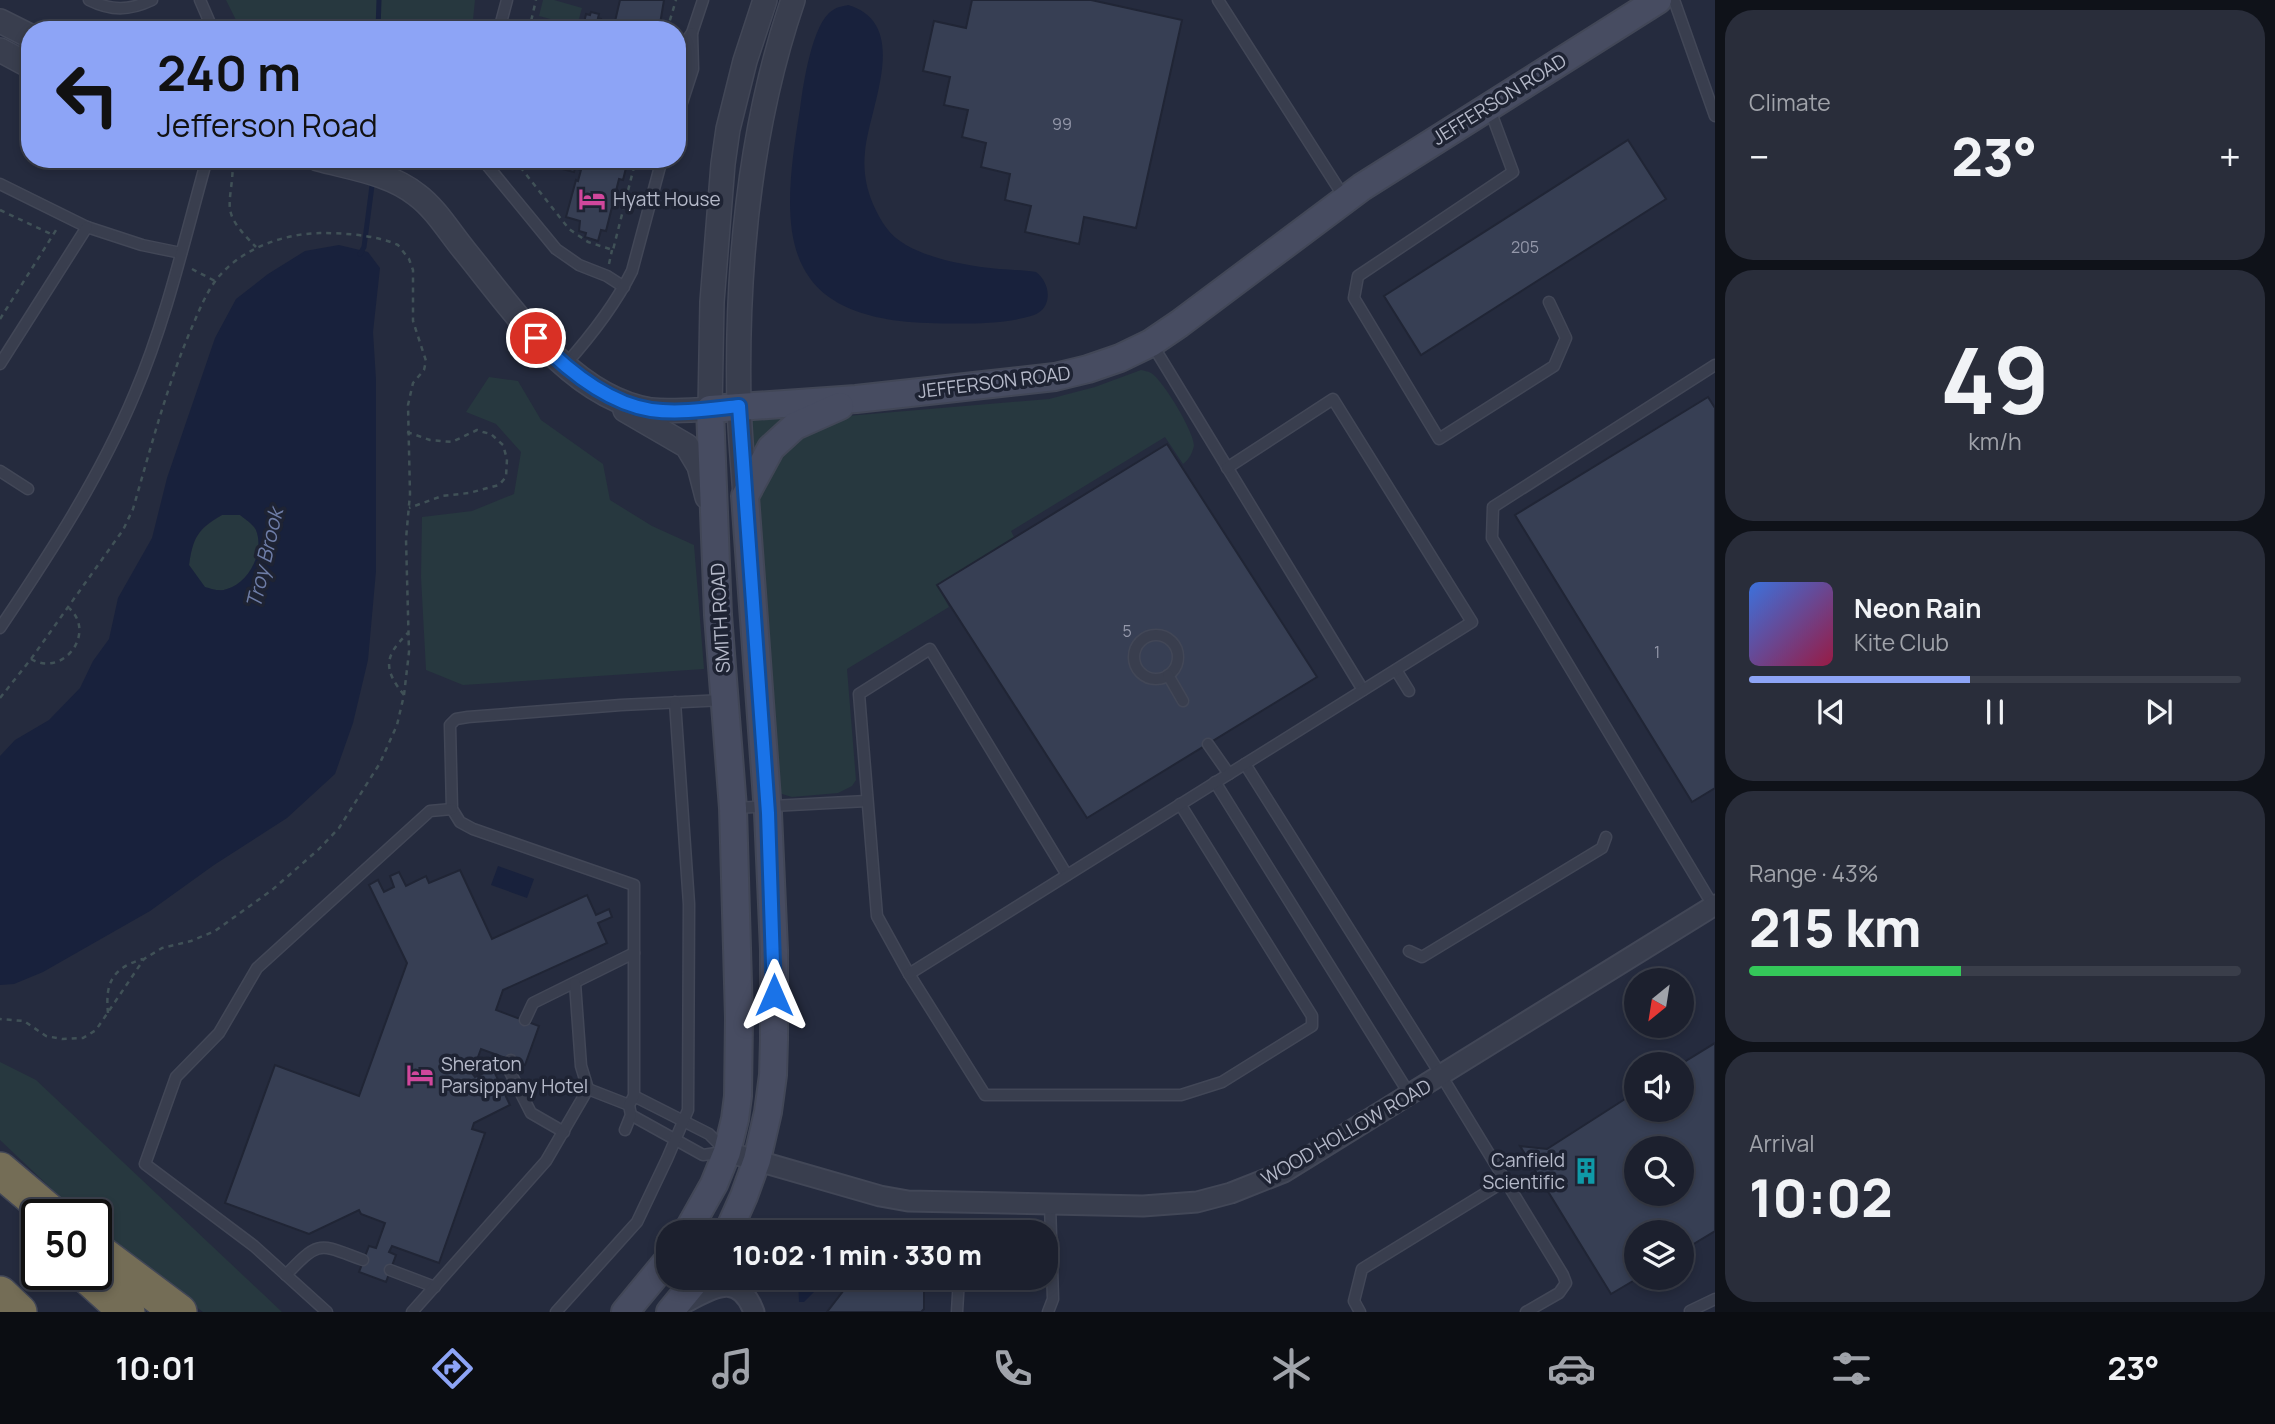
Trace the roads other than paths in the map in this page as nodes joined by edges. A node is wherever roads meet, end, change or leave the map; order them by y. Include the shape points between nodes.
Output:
1 (89, 0) edge
2 (152, 0) edge
3 (200, 0) edge
4 (506, 0) edge
5 (703, 0) edge
6 (765, 0) edge
7 (793, 0) edge
8 (1219, 0) edge
9 (1658, 0) edge
10 (1674, 0) edge
11 (0, 21) edge
12 (209, 21) edge
13 (501, 21) edge
14 (21, 32) edge
15 (692, 33) junction
16 (686, 41) edge
17 (0, 50) edge
18 (21, 60) edge
19 (686, 89) edge
20 (1488, 106) junction
21 (1715, 116) edge
22 (205, 168) edge
23 (352, 168) edge
24 (489, 168) edge
25 (660, 168) edge
26 (0, 184) edge
27 (1345, 199) junction
28 (87, 227) junction
29 (181, 253) junction
30 (624, 287) junction
31 (1549, 302) dead end
32 (1151, 342) junction
33 (0, 364) edge
34 (1715, 365) edge
35 (564, 366) junction
36 (583, 380) junction
37 (856, 399) junction
38 (739, 406) junction
39 (710, 409) junction
40 (1227, 468) junction
41 (0, 471) edge
42 (27, 489) dead end
43 (745, 496) junction
44 (714, 526) junction
45 (0, 628) edge
46 (1396, 670) junction
47 (1168, 675) junction
48 (1363, 690) junction
49 (1409, 691) dead end
50 (725, 700) junction
51 (1183, 701) dead end
52 (676, 702) junction
53 (1209, 744) dead end
54 (1245, 764) junction
55 (1229, 774) junction
56 (1215, 782) junction
57 (867, 802) junction
58 (1180, 804) junction
59 (767, 806) junction
60 (733, 808) junction
61 (452, 809) junction
62 (1606, 836) dead end
63 (1067, 874) junction
64 (1714, 907) edge
65 (1409, 951) dead end
66 (634, 953) junction
67 (909, 974) junction
68 (575, 983) junction
69 (525, 1020) dead end
70 (511, 1060) dead end
71 (1441, 1075) junction
72 (588, 1088) junction
73 (1410, 1095) junction
74 (631, 1105) junction
75 (684, 1122) junction
76 (625, 1129) dead end
77 (564, 1132) junction
78 (675, 1140) junction
79 (727, 1152) junction
80 (757, 1160) junction
81 (0, 1170) edge
82 (1505, 1181) junction
83 (0, 1196) edge
84 (34, 1199) edge
85 (1049, 1205) junction
86 (21, 1215) edge
87 (694, 1220) edge
88 (733, 1220) edge
89 (1049, 1220) edge
90 (363, 1260) dead end
91 (112, 1262) edge
92 (390, 1270) dead end
93 (286, 1275) junction
94 (656, 1275) edge
95 (435, 1287) junction
96 (103, 1290) edge
97 (688, 1290) edge
98 (958, 1290) edge
99 (1052, 1290) edge
100 (0, 1294) edge
101 (1715, 1299) edge
102 (672, 1310) edge
103 (1690, 1311) edge
104 (19, 1312) edge
105 (127, 1312) edge
106 (178, 1312) edge
107 (327, 1312) edge
108 (411, 1312) edge
109 (556, 1312) edge
110 (625, 1312) edge
111 (754, 1312) edge
112 (957, 1312) edge
113 (1048, 1312) edge
114 (1360, 1312) edge
115 (1526, 1312) edge

1 - 2 lane via 121,10
3 - 12 lane
4 - 13 lane
5 - 15 lane
6 - 39 street, SMITH ROAD via 728,130 723,164 712,302
7 - 38 street, SMITH ROAD via 764,103 751,180 740,314
8 - 27 lane
9 - 20 main road, JEFFERSON ROAD
10 - 21 lane
11 - 14 street
15 - 16 lane
15 - 19 lane via 692,69
17 - 18 street
20 - 27 main road, JEFFERSON ROAD
20 - 31 lane via 1513,172 1358,276 1354,299 1438,439 1553,366 1566,338
22 - 29 lane
23 - 35 street, JEFFERSON ROAD via 392,180 420,197
24 - 30 lane via 556,249
25 - 30 lane
26 - 28 lane
27 - 32 main road, JEFFERSON ROAD
28 - 29 lane
28 - 33 lane
29 - 45 lane via 136,392 96,477
30 - 35 lane
32 - 37 main road, JEFFERSON ROAD via 1120,358 1055,377
32 - 40 lane
34 - 64 lane via 1493,507 1492,538
35 - 36 street, JEFFERSON ROAD
36 - 39 street, JEFFERSON ROAD via 651,410
36 - 44 street via 599,396 688,446 699,466
37 - 38 main road, JEFFERSON ROAD
37 - 43 main road via 795,426 771,448
38 - 39 main road, JEFFERSON ROAD
38 - 43 street, SMITH ROAD
39 - 44 main road, SMITH ROAD
40 - 46 lane via 1333,399 1472,622
40 - 48 lane
41 - 42 lane
43 - 59 main road, SMITH ROAD
44 - 50 main road, SMITH ROAD
46 - 48 lane
46 - 49 lane
47 - 47 lane via 1154,679 1141,673 1134,660 1141,640 1154,635 1174,643 1178,657
47 - 51 lane
48 - 54 lane
50 - 52 lane
50 - 60 main road, SMITH ROAD
52 - 61 lane via 456,719 450,724
52 - 75 lane via 689,904 688,1110
53 - 55 lane
54 - 55 lane
54 - 71 lane
55 - 56 lane
56 - 58 lane
56 - 73 lane
57 - 59 lane
57 - 63 lane via 859,694 930,649
57 - 67 lane via 877,916
58 - 63 lane
58 - 67 lane via 1312,1016 1312,1026 1239,1073 1181,1095 985,1096
59 - 60 lane
59 - 80 main road, SMITH ROAD via 774,950 773,1075
60 - 79 main road, SMITH ROAD via 738,1097
61 - 66 lane via 460,822 473,829 634,885
61 - 93 lane via 430,811 257,968 219,1033 176,1077 145,1164
62 - 65 lane via 1602,848 1422,957
63 - 67 lane
64 - 71 street, WOOD HOLLOW ROAD
66 - 68 lane
66 - 74 lane
68 - 69 lane via 533,1003
68 - 72 lane via 581,1066
70 - 77 lane via 509,1070 531,1113
71 - 73 street, WOOD HOLLOW ROAD
71 - 82 lane
72 - 74 lane
72 - 77 lane
73 - 85 street, WOOD HOLLOW ROAD via 1284,1172 1231,1194 1143,1206
74 - 75 lane
74 - 76 lane
74 - 78 lane
75 - 78 lane
75 - 79 lane via 709,1134
77 - 95 lane via 546,1161
78 - 79 lane via 703,1155
78 - 109 lane via 636,1222
79 - 80 street, WOOD HOLLOW ROAD
79 - 87 main road, SMITH ROAD
80 - 85 street, WOOD HOLLOW ROAD via 908,1201
80 - 88 main road, SMITH ROAD
81 - 84 highway
82 - 114 lane via 1362,1269 1354,1301
82 - 115 lane via 1565,1279 1562,1291
83 - 86 highway
85 - 89 lane
90 - 93 lane via 325,1246 316,1248
91 - 106 highway
92 - 95 lane
93 - 107 lane
94 - 110 main road
95 - 108 lane
96 - 105 highway
97 - 102 main road
98 - 112 lane
99 - 113 lane
100 - 104 highway
101 - 103 lane
102 - 111 street via 709,1290 728,1286 745,1295

